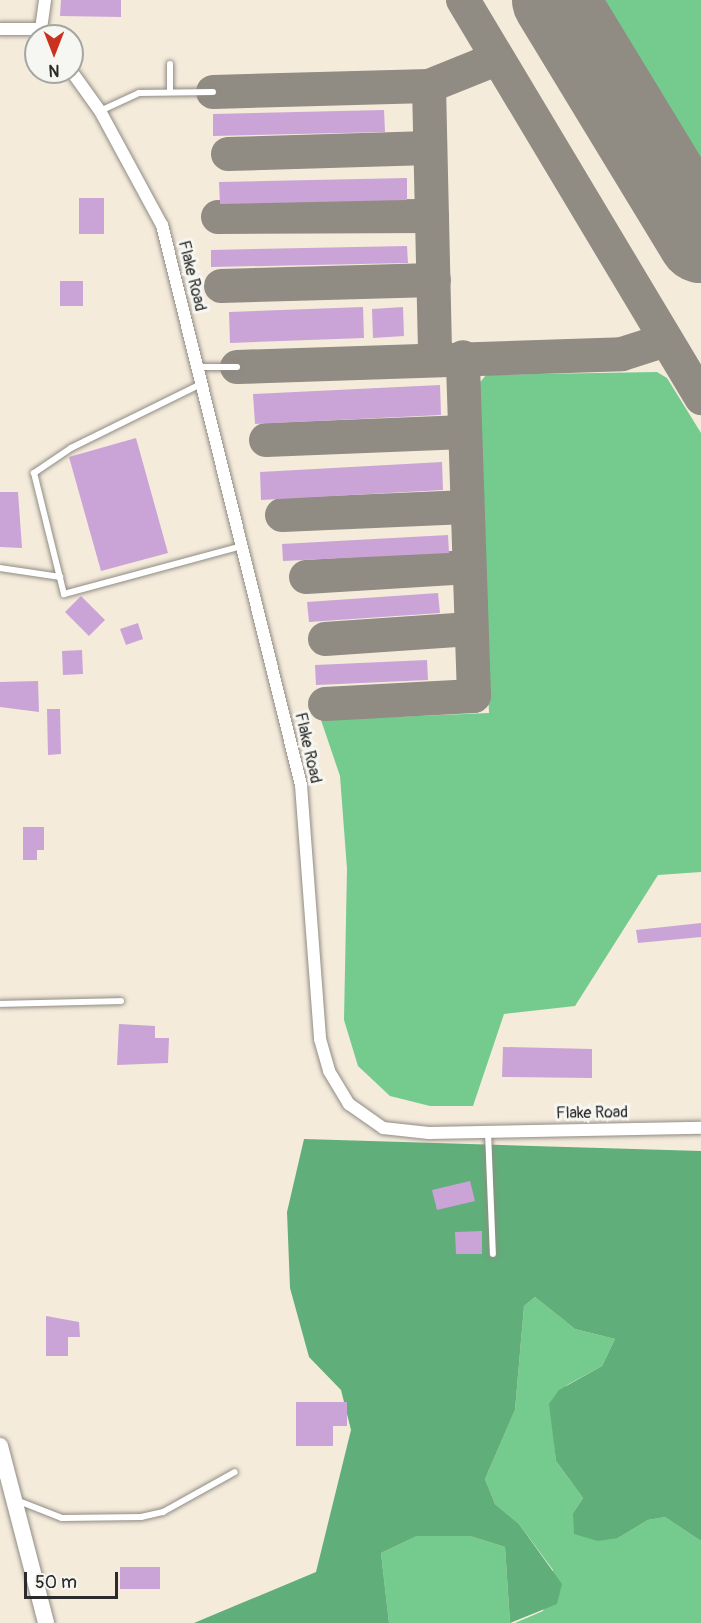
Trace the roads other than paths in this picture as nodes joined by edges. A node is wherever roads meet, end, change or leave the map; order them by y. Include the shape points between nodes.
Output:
1 (45, 0) edge
2 (44, 24) edge
3 (0, 29) edge
4 (24, 31) edge
5 (170, 64) dead end
6 (81, 84) edge
7 (170, 92) junction
8 (213, 92) dead end
9 (100, 111) junction
10 (197, 367) junction
11 (237, 367) dead end
12 (201, 383) junction
13 (242, 546) junction
14 (0, 568) edge
15 (60, 577) junction
16 (121, 1001) dead end
17 (0, 1004) edge
18 (701, 1128) edge
19 (488, 1132) junction
20 (493, 1254) dead end
21 (1, 1455) edge
22 (235, 1472) dead end
23 (13, 1498) junction
24 (46, 1623) edge

1 - 2 street
3 - 4 street
5 - 7 lane
6 - 9 street, Flake Road
7 - 8 lane
7 - 9 lane via 139,93
9 - 10 street, Flake Road via 162,225
10 - 11 lane
10 - 12 street, Flake Road
12 - 13 street, Flake Road
12 - 15 lane via 71,448 34,473
13 - 15 lane via 64,594
13 - 19 street, Flake Road via 301,785 320,1039 329,1071 349,1104 383,1128
14 - 15 lane
16 - 17 lane
18 - 19 street, Flake Road
19 - 20 lane
21 - 23 street
22 - 23 lane via 163,1512 141,1517 63,1518
23 - 24 street

